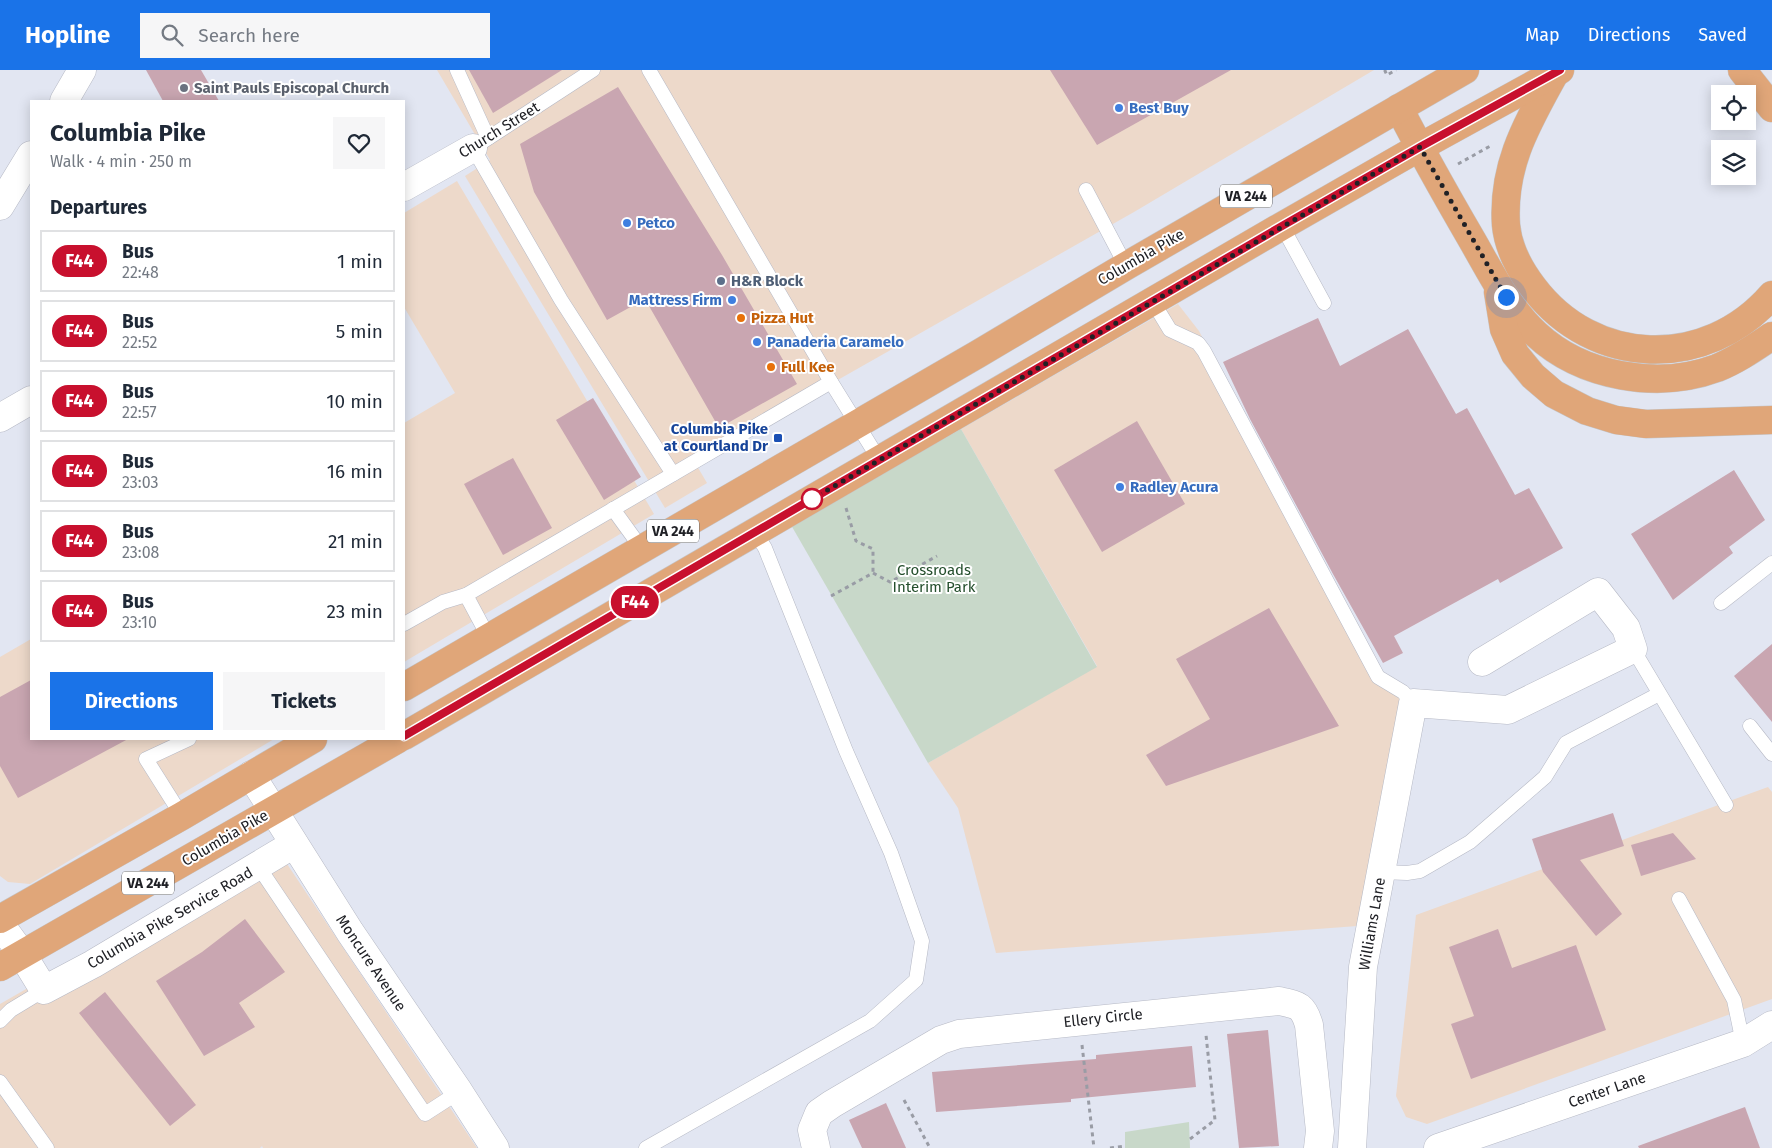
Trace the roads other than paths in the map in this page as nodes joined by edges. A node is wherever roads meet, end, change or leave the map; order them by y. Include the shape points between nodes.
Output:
1 (82, 70) edge
2 (457, 70) edge
3 (592, 70) edge
4 (649, 70) edge
5 (1465, 70) edge
6 (1742, 70) edge
7 (1760, 70) edge
8 (1558, 71) edge
9 (1772, 78) edge
10 (1435, 80) edge
11 (65, 100) edge
12 (1400, 108) junction
13 (1772, 108) edge
14 (481, 143) junction
15 (1420, 147) junction
16 (30, 157) edge
17 (405, 185) edge
18 (1086, 190) dead end
19 (0, 206) edge
20 (1282, 226) junction
21 (1126, 266) junction
22 (1497, 283) junction
23 (1772, 295) edge
24 (1153, 302) junction
25 (1324, 303) dead end
26 (1772, 336) edge
27 (831, 382) junction
28 (30, 401) edge
29 (0, 418) edge
30 (1772, 420) edge
31 (857, 424) junction
32 (880, 461) junction
33 (673, 474) junction
34 (613, 509) junction
35 (755, 532) junction
36 (642, 549) junction
37 (1772, 563) edge
38 (466, 595) junction
39 (1721, 603) dead end
40 (405, 623) edge
41 (489, 638) junction
42 (1632, 649) junction
43 (1482, 662) dead end
44 (405, 686) edge
45 (1659, 694) junction
46 (1413, 703) junction
47 (1750, 726) dead end
48 (405, 735) edge
49 (187, 740) edge
50 (308, 740) edge
51 (396, 740) edge
52 (1772, 754) edge
53 (252, 775) junction
54 (1726, 805) dead end
55 (274, 811) junction
56 (182, 816) junction
57 (294, 844) junction
58 (258, 866) junction
59 (1381, 872) junction
60 (1679, 899) dead end
61 (0, 919) edge
62 (0, 924) edge
63 (11, 961) edge
64 (44, 990) junction
65 (0, 1021) edge
66 (1772, 1025) edge
67 (1743, 1043) junction
68 (0, 1082) edge
69 (459, 1092) junction
70 (47, 1148) edge
71 (495, 1148) edge
72 (646, 1148) edge
73 (816, 1148) edge
74 (1318, 1148) edge
75 (1352, 1148) edge
76 (1438, 1148) edge

1 - 11 street
2 - 14 lane
3 - 14 lane, Church Street
4 - 27 lane
5 - 10 main road, Columbia Pike / VA 244
6 - 13 main road
7 - 9 main road
8 - 15 main road, VA 244
8 - 23 main road via 1517,147 1506,196 1506,227 1512,250 1527,279 1543,300 1588,334 1614,345 1655,350 1684,347 1712,339 1745,321
10 - 12 main road, Columbia Pike / VA 244
12 - 15 main road
12 - 21 main road, Columbia Pike / VA 244
14 - 17 street, Church Street
14 - 33 lane via 561,300
15 - 20 main road, VA 244
15 - 22 main road
16 - 19 street
18 - 21 lane
20 - 24 main road, VA 244
20 - 25 lane
21 - 31 main road, Columbia Pike / VA 244
22 - 26 main road via 1514,311 1552,348 1580,363 1616,375 1649,379 1682,377 1716,368 1746,354
22 - 30 main road via 1504,329 1515,354 1554,394 1587,411 1616,420 1646,424
24 - 32 main road, VA 244
24 - 46 lane via 1170,330 1198,343 1204,351 1378,677
27 - 31 lane
27 - 33 lane
28 - 29 street
31 - 32 lane
31 - 36 main road, Columbia Pike / VA 244
32 - 35 main road, VA 244
33 - 34 lane
34 - 36 lane
34 - 38 lane
35 - 48 main road, VA 244
35 - 72 lane via 765,548 890,853 922,941 916,980 870,1021
36 - 41 main road, Columbia Pike / VA 244
37 - 39 lane
38 - 40 lane via 442,602
38 - 41 lane
41 - 44 main road, Columbia Pike / VA 244
42 - 43 street via 1626,628 1598,592
42 - 45 lane
42 - 46 street via 1508,710
45 - 54 lane
45 - 59 lane via 1566,743 1545,777 1470,842 1420,871
46 - 59 street, Williams Lane
47 - 52 lane
49 - 56 lane via 146,759
50 - 53 main road, VA 244
51 - 55 main road, Columbia Pike / VA 244
53 - 55 street, Moncure Avenue
53 - 56 main road, VA 244
55 - 57 street, Moncure Avenue
55 - 63 main road, Columbia Pike / VA 244
56 - 61 main road, VA 244
57 - 58 street, Columbia Pike Service Road
57 - 69 street, Moncure Avenue
58 - 64 street, Columbia Pike Service Road
58 - 69 lane via 425,1114
59 - 75 street, Williams Lane via 1363,967
60 - 67 lane via 1734,1000
62 - 63 street
63 - 64 street
64 - 65 lane via 11,1010
66 - 67 street, Center Lane
67 - 76 street, Center Lane
68 - 70 lane
69 - 71 street, Moncure Avenue
73 - 74 street, Ellery Circle via 812,1130 819,1113 941,1040 959,1034 1279,1001 1296,1005 1306,1012 1310,1024 1320,1131

